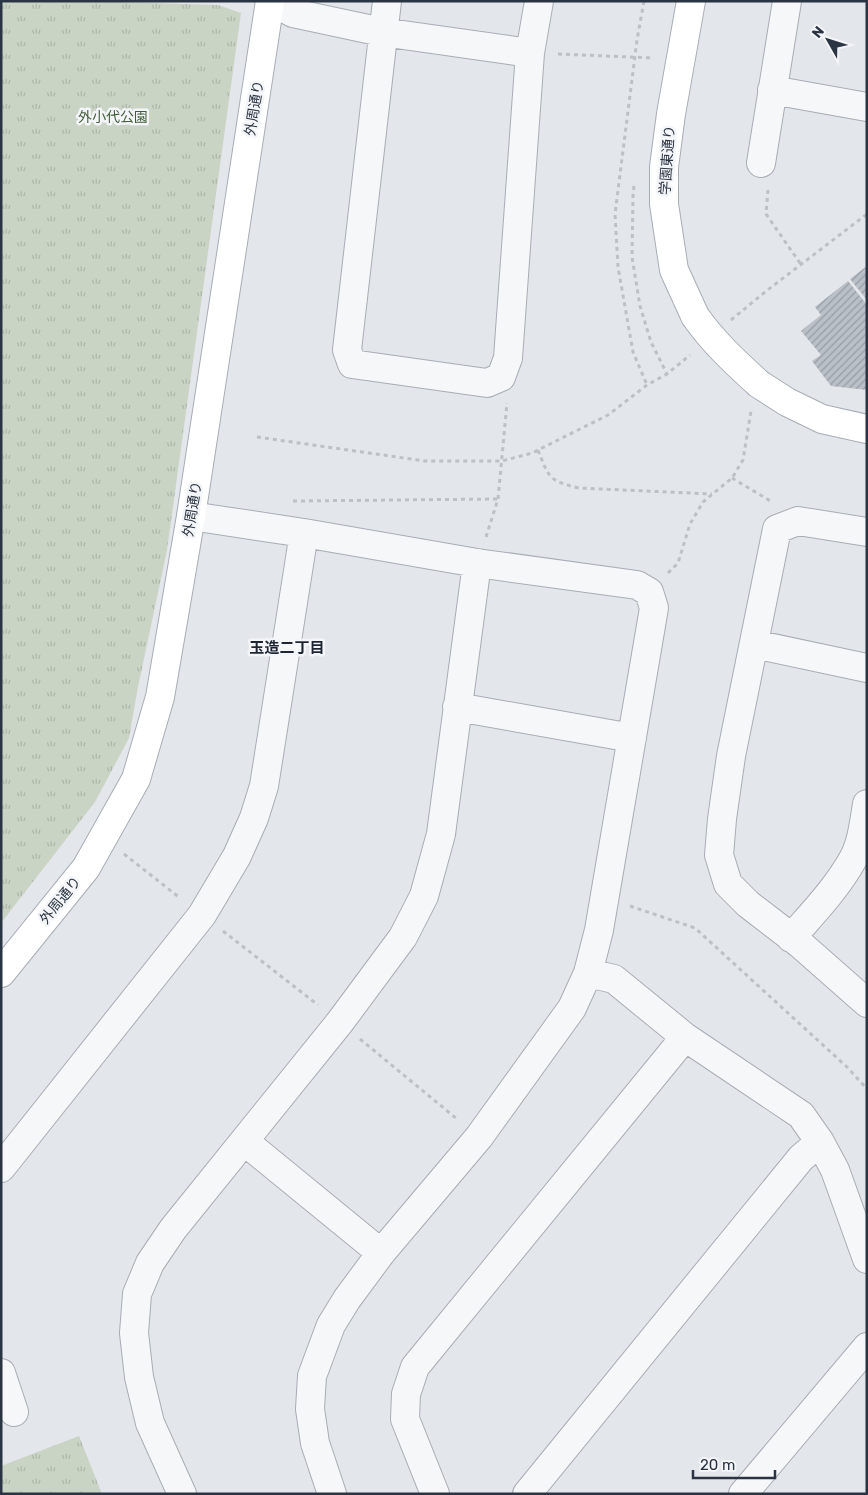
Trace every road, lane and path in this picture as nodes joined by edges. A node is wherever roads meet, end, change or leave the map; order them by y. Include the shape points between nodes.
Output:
1 (271, 1) edge
2 (387, 1) edge
3 (539, 1) edge
4 (644, 1) edge
5 (691, 1) edge
6 (787, 1) edge
7 (382, 32) junction
8 (530, 53) junction
9 (656, 58) dead end
10 (772, 90) junction
11 (867, 106) edge
12 (761, 163) dead end
13 (766, 214) dead end
14 (867, 214) edge
15 (802, 266) junction
16 (727, 324) dead end
17 (697, 349) dead end
18 (501, 377) junction
19 (647, 385) junction
20 (756, 395) junction
21 (867, 429) edge
22 (257, 437) dead end
23 (538, 450) junction
24 (502, 461) junction
25 (732, 478) junction
26 (713, 494) junction
27 (498, 499) junction
28 (292, 501) dead end
29 (191, 516) junction
30 (777, 529) junction
31 (867, 532) edge
32 (304, 533) junction
33 (477, 563) junction
34 (649, 592) junction
35 (754, 644) junction
36 (867, 668) edge
37 (457, 707) junction
38 (632, 738) junction
39 (867, 804) edge
40 (119, 851) dead end
41 (604, 900) junction
42 (202, 915) junction
43 (791, 938) junction
44 (1, 973) edge
45 (588, 973) junction
46 (867, 1003) edge
47 (340, 1022) junction
48 (685, 1037) junction
49 (867, 1089) edge
50 (479, 1137) junction
51 (244, 1142) junction
52 (820, 1142) junction
53 (1, 1168) edge
54 (381, 1253) junction
55 (867, 1259) edge
56 (867, 1347) edge
57 (1, 1373) edge
58 (14, 1412) dead end
59 (182, 1494) edge
60 (332, 1494) edge
61 (435, 1494) edge
62 (527, 1494) edge
63 (743, 1494) edge

1 - 7 street via 293,13
1 - 29 street, 外周通り
2 - 7 street
3 - 8 street
4 - 19 path via 615,214 618,267 633,352
5 - 20 street, 学園東通り, bridge via 664,167 664,204 674,270 695,316
6 - 10 street
7 - 8 street
7 - 18 street via 347,350 352,364 487,383
8 - 9 path
8 - 18 street via 508,358
10 - 11 street
10 - 12 street
13 - 15 path
14 - 15 path
15 - 16 path
17 - 19 path via 667,374
18 - 24 path via 508,394
19 - 23 path via 608,415
20 - 21 street, 学園東通り via 787,402 822,419
20 - 25 path via 742,460
22 - 24 path via 424,461
23 - 24 path
23 - 26 path via 547,473 558,483 579,488
24 - 27 path
25 - 26 path
25 - 30 path via 778,505
26 - 34 path via 690,524 678,563
27 - 28 path
27 - 33 path
29 - 32 street
29 - 44 street, 外周通り via 160,697 136,779 86,868
30 - 31 street via 798,521
30 - 35 street
32 - 33 street
32 - 42 street via 264,786 237,856
33 - 34 street via 636,585
33 - 37 street
34 - 38 street via 654,608
35 - 36 street
35 - 43 street via 731,756 719,855 728,884
37 - 38 street
37 - 47 street via 441,834 424,896 403,937
38 - 41 street
39 - 43 street via 854,858
40 - 42 path
41 - 45 street
41 - 49 path via 626,904 695,928
42 - 47 path
42 - 53 street
43 - 46 street
45 - 48 street via 614,979
45 - 50 street via 572,1008
47 - 50 path
47 - 51 street
48 - 52 street via 801,1114
48 - 61 street via 415,1367 406,1394 406,1419
50 - 54 street
51 - 54 street
51 - 59 street via 173,1229 150,1263 137,1294 134,1333 139,1377 150,1423
52 - 55 street via 834,1170
52 - 62 street via 801,1158
54 - 60 street via 346,1299 331,1325 312,1376 310,1409 314,1443
56 - 63 street
57 - 58 street

